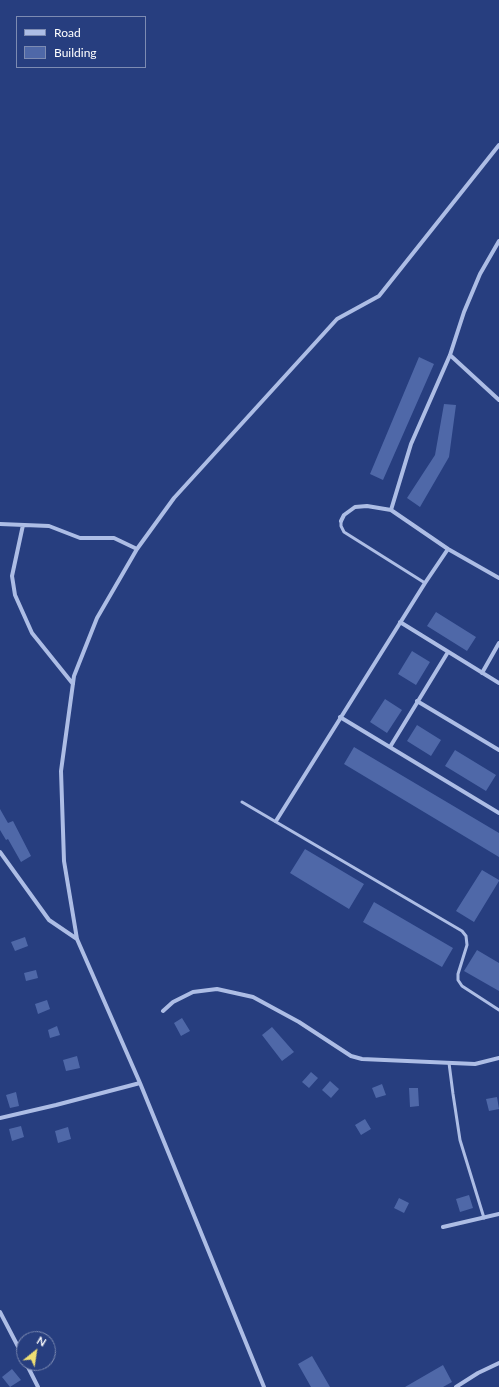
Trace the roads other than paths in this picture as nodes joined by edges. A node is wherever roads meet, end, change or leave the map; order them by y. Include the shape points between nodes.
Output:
1 (499, 145) edge
2 (499, 241) edge
3 (450, 355) junction
4 (499, 400) edge
5 (391, 510) junction
6 (341, 521) joint
7 (0, 524) edge
8 (23, 525) junction
9 (137, 549) junction
10 (448, 549) junction
11 (499, 578) edge
12 (425, 583) junction
13 (400, 622) junction
14 (499, 643) edge
15 (448, 652) junction
16 (482, 672) junction
17 (499, 683) edge
18 (73, 684) junction
19 (417, 701) junction
20 (340, 717) junction
21 (390, 747) junction
22 (499, 750) edge
23 (242, 802) dead end
24 (499, 812) edge
25 (276, 821) junction
26 (0, 852) edge
27 (77, 939) junction
28 (499, 1010) edge
29 (162, 1011) dead end
30 (499, 1058) edge
31 (449, 1063) junction
32 (140, 1083) junction
33 (0, 1118) edge
34 (499, 1214) edge
35 (484, 1218) junction
36 (442, 1227) dead end
37 (0, 1312) edge
38 (16, 1343) edge
39 (499, 1363) edge
40 (30, 1371) edge
41 (38, 1387) edge
42 (264, 1387) edge
43 (456, 1387) edge

1 - 9 street via 379,296 337,319 174,498
2 - 3 street via 480,274
3 - 4 street
3 - 5 street via 411,444
5 - 6 street via 367,506 354,507
5 - 10 street
6 - 12 lane via 344,532
7 - 8 street
8 - 9 street via 49,526 80,538 114,538
8 - 18 street via 12,576 16,595 32,633
9 - 18 street via 97,618
10 - 11 street
10 - 12 street
12 - 13 street
13 - 15 street
13 - 20 street
14 - 16 street
15 - 16 street
15 - 19 street
16 - 17 street
18 - 27 street via 61,771 64,861
19 - 21 street
19 - 22 street
20 - 21 street
20 - 25 street
21 - 24 street
23 - 25 lane
25 - 28 lane via 462,930 467,945 458,980 462,986
26 - 27 street via 49,920
27 - 32 street
29 - 31 street via 193,992 217,989 253,997 299,1022 351,1056 362,1059
30 - 31 street via 475,1064
31 - 35 lane via 460,1140
32 - 33 street
32 - 42 street
34 - 35 street
35 - 36 street
37 - 38 street
39 - 43 street
40 - 41 street

